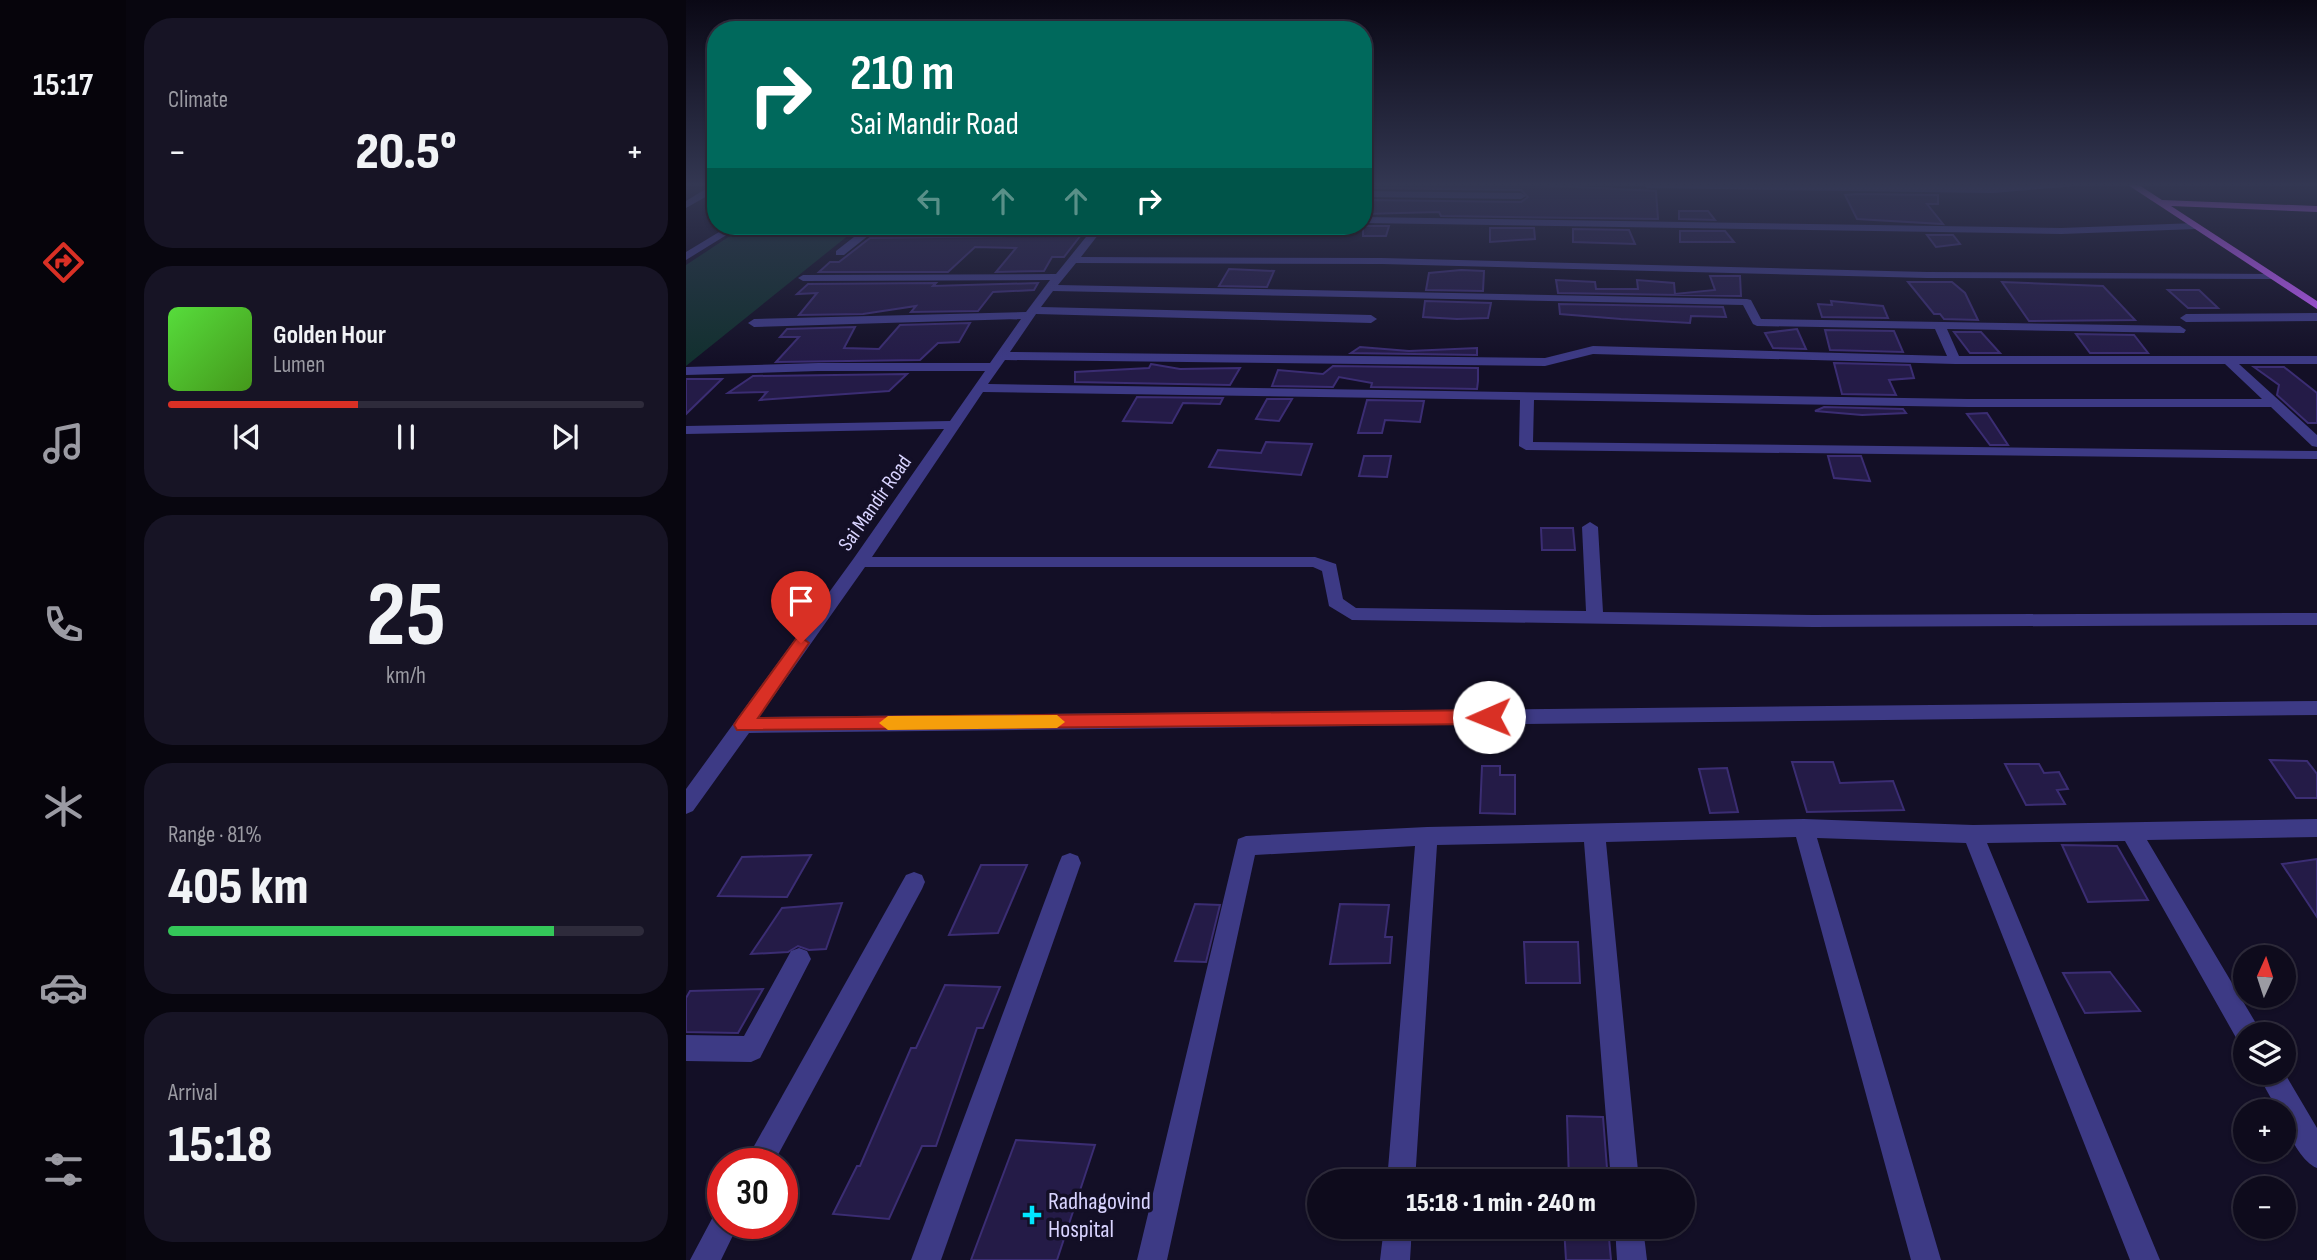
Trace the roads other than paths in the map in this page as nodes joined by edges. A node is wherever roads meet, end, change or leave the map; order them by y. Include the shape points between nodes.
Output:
1 (707, 244) edge
2 (852, 244) edge
3 (1086, 244) edge
4 (2223, 244) edge
5 (840, 253) dead end
6 (686, 257) edge
7 (1073, 260) junction
8 (2272, 276) junction
9 (803, 278) dead end
10 (1055, 282) junction
11 (1746, 287) junction
12 (2316, 305) edge
13 (1031, 313) junction
14 (2317, 317) edge
15 (2186, 318) dead end
16 (1371, 319) dead end
17 (754, 323) dead end
18 (1939, 326) junction
19 (2180, 330) dead end
20 (1955, 360) junction
21 (2317, 360) edge
22 (2229, 361) junction
23 (999, 362) junction
24 (686, 371) edge
25 (980, 388) junction
26 (1527, 396) junction
27 (2276, 403) junction
28 (955, 425) junction
29 (686, 430) edge
30 (2317, 443) edge
31 (2317, 455) edge
32 (1590, 527) dead end
33 (860, 562) junction
34 (1595, 618) junction
35 (2317, 619) edge
36 (2317, 708) edge
37 (743, 725) junction
38 (686, 805) edge
39 (1804, 828) junction
40 (2315, 831) edge
41 (1594, 832) junction
42 (2132, 832) junction
43 (1973, 835) junction
44 (1427, 836) junction
45 (1070, 863) dead end
46 (914, 882) dead end
47 (799, 959) dead end
48 (2241, 1022) edge
49 (686, 1048) edge
50 (2277, 1085) edge
51 (767, 1148) edge
52 (2317, 1154) edge
53 (1402, 1169) edge
54 (1624, 1169) edge
55 (716, 1239) edge
56 (1397, 1239) edge
57 (1630, 1239) edge
58 (705, 1260) edge
59 (926, 1260) edge
60 (1152, 1260) edge
61 (1395, 1260) edge
62 (1632, 1260) edge
63 (1926, 1260) edge
64 (2145, 1260) edge

1 - 6 street
2 - 5 street
3 - 7 street, Sai Mandir Road
4 - 8 main road
7 - 10 street, Sai Mandir Road
7 - 11 street via 1382,261
8 - 11 street
8 - 12 main road
9 - 10 street
10 - 11 street
10 - 13 street, Sai Mandir Road
11 - 18 street via 1757,322
13 - 16 street
13 - 17 street
13 - 23 street, Sai Mandir Road
14 - 15 street
18 - 19 street
18 - 20 street
20 - 22 street
20 - 23 street via 1593,350 1545,362
21 - 22 street
22 - 27 street
23 - 24 street
23 - 25 street, Sai Mandir Road
25 - 26 street
25 - 28 street, Sai Mandir Road
26 - 27 street
26 - 31 street via 1526,446
27 - 30 street
28 - 29 street
28 - 33 street, Sai Mandir Road
32 - 34 street
33 - 34 street via 1315,562 1330,568 1335,602 1352,614
33 - 37 street, Sai Mandir Road
34 - 35 street
36 - 37 street
37 - 38 street, Sai Mandir Road
39 - 41 street
39 - 43 street
39 - 63 street
40 - 42 street
41 - 44 street
41 - 54 street
42 - 43 street
42 - 48 street
43 - 64 street
44 - 53 street
44 - 60 street via 1247,846
45 - 59 street
46 - 51 street
47 - 49 street via 751,1049
50 - 52 street
55 - 58 street
56 - 61 street
57 - 62 street

